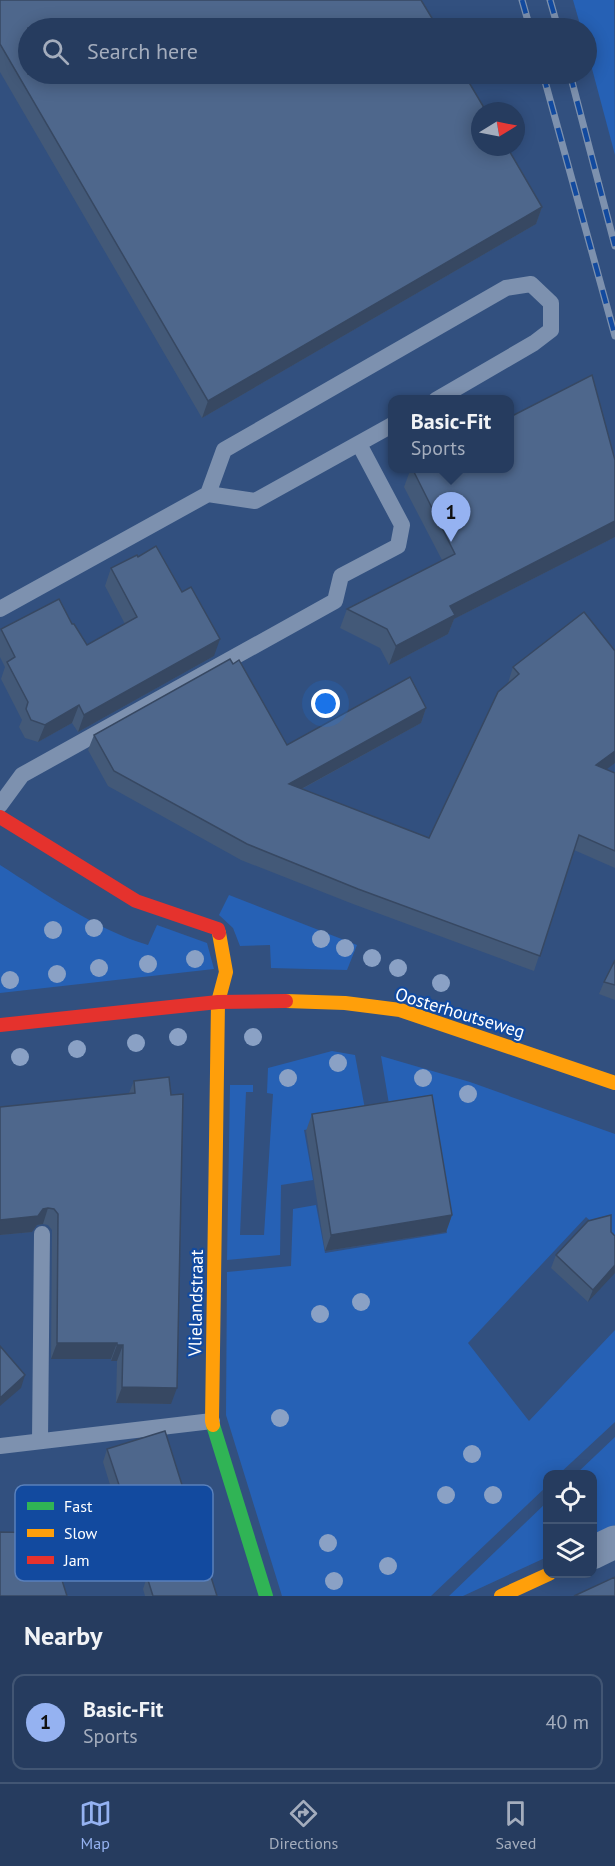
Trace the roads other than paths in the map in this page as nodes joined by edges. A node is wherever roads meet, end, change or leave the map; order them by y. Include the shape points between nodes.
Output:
1 (443, 395) edge
2 (388, 428) edge
3 (359, 444) junction
4 (208, 494) junction
5 (0, 609) edge
6 (0, 805) edge
7 (0, 817) edge
8 (218, 1002) junction
9 (0, 1025) edge
10 (615, 1083) edge
11 (42, 1234) edge
12 (212, 1421) junction
13 (40, 1441) junction
14 (0, 1446) edge
15 (615, 1542) edge
16 (597, 1551) edge
17 (543, 1577) edge
18 (266, 1596) edge
19 (501, 1596) edge

1 - 4 lane via 551,330 551,303 531,284 506,288 224,450
2 - 3 lane
3 - 4 lane via 255,501
3 - 6 lane via 402,525 398,546 341,576 335,601 22,775
4 - 5 lane
7 - 8 street via 136,901 218,929 226,972
8 - 9 street, Oosterhoutseweg
8 - 10 street, Oosterhoutseweg via 345,1003 400,1010
8 - 12 street, Vlielandstraat
11 - 13 lane
12 - 13 lane
12 - 18 street, Vlielandstraat
13 - 14 lane
15 - 16 street
17 - 19 street

